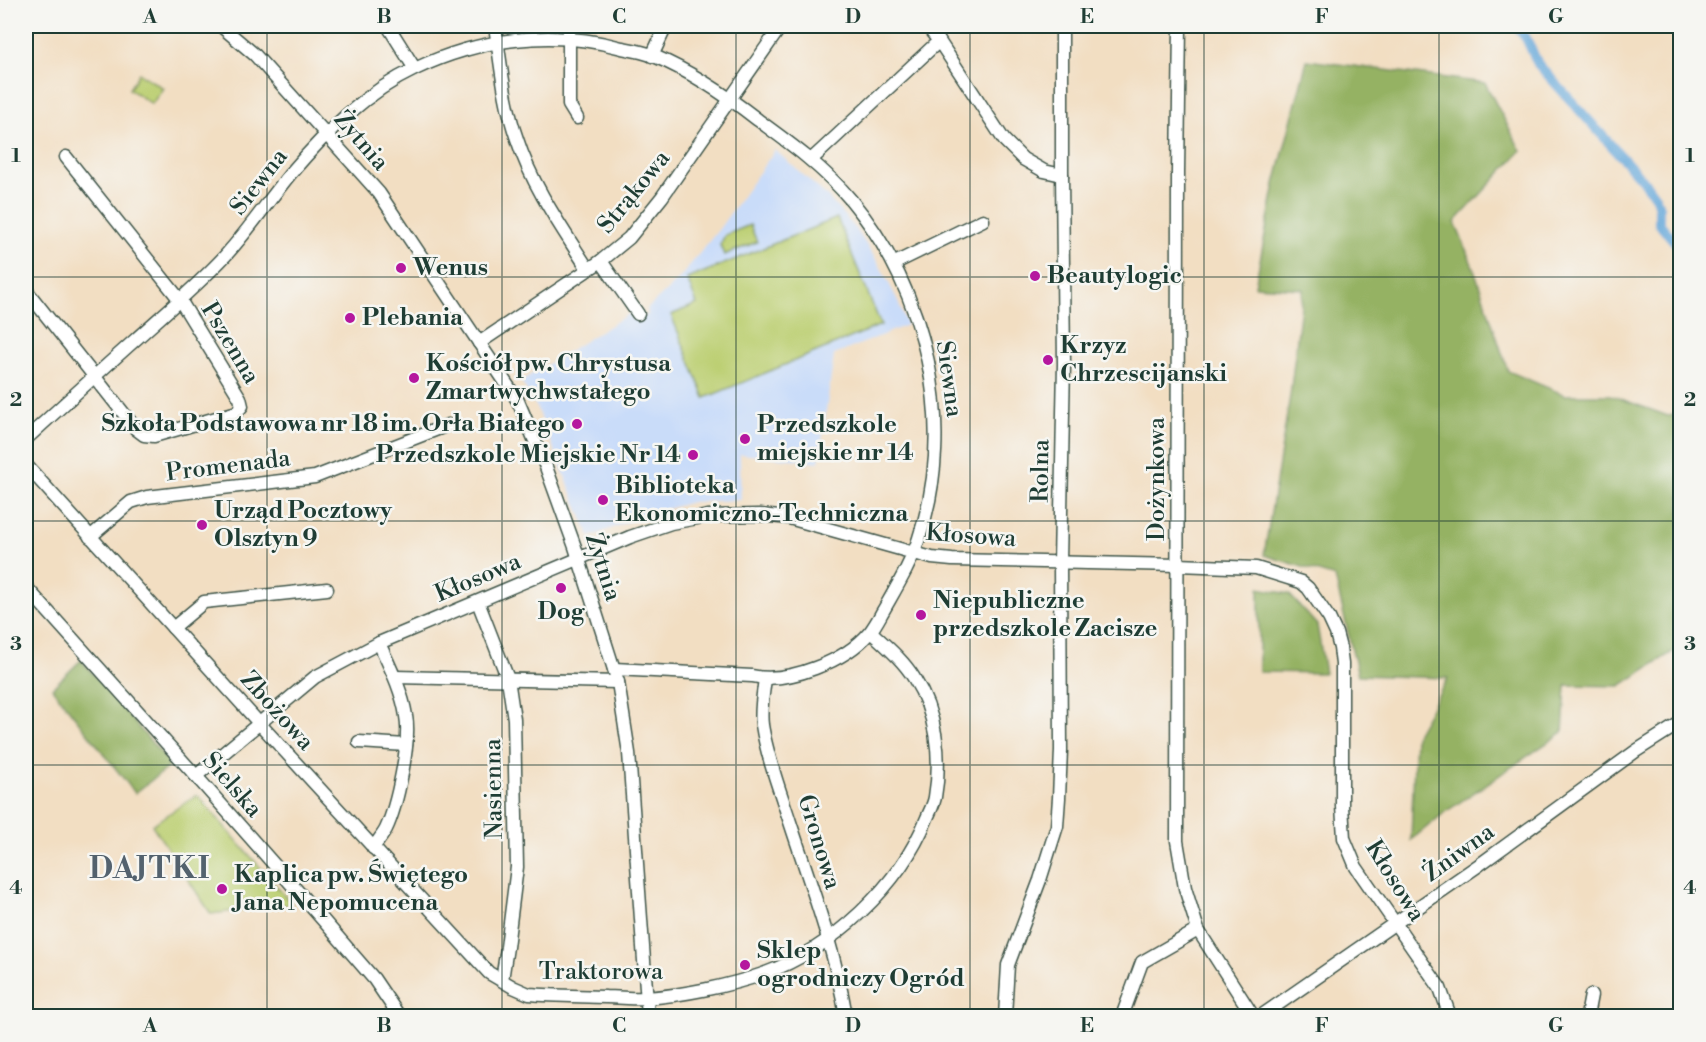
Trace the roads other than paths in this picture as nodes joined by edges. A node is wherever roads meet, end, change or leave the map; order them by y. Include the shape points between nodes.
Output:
1 (221, 26) edge
2 (388, 26) edge
3 (495, 26) edge
4 (666, 26) edge
5 (781, 26) edge
6 (927, 26) edge
7 (1062, 26) edge
8 (1180, 26) edge
9 (569, 32) edge
10 (939, 41) junction
11 (498, 43) junction
12 (652, 56) junction
13 (415, 69) junction
14 (729, 98) junction
15 (577, 118) dead end
16 (327, 133) junction
17 (66, 157) dead end
18 (812, 159) junction
19 (1062, 175) junction
20 (983, 220) dead end
21 (601, 261) junction
22 (895, 263) junction
23 (588, 269) junction
24 (26, 290) edge
25 (180, 300) junction
26 (638, 314) dead end
27 (479, 343) junction
28 (95, 376) junction
29 (447, 425) dead end
30 (26, 439) edge
31 (26, 465) edge
32 (90, 537) junction
33 (914, 553) junction
34 (579, 559) junction
35 (1060, 562) junction
36 (1178, 565) junction
37 (26, 587) edge
38 (327, 589) dead end
39 (477, 602) junction
40 (173, 628) junction
41 (871, 632) junction
42 (379, 643) junction
43 (614, 669) junction
44 (395, 677) junction
45 (508, 679) junction
46 (765, 679) junction
47 (618, 682) junction
48 (259, 723) junction
49 (1680, 723) edge
50 (359, 742) dead end
51 (406, 745) junction
52 (196, 776) junction
53 (373, 848) junction
54 (1395, 924) junction
55 (1198, 930) junction
56 (828, 940) junction
57 (502, 980) junction
58 (1592, 996) dead end
59 (646, 998) junction
60 (1124, 1011) dead end
61 (399, 1017) edge
62 (648, 1017) edge
63 (846, 1017) edge
64 (1005, 1017) edge
65 (1253, 1017) edge
66 (1262, 1017) edge
67 (1450, 1017) edge
68 (1587, 1017) edge

1 - 16 street, Żytnia via 255,55
2 - 13 street
3 - 11 street
4 - 12 street
5 - 14 street, Strąkowa
6 - 10 street
7 - 19 street, Rolna
8 - 36 street, Dożynkowa
9 - 11 street, Siewna
9 - 12 street, Siewna
9 - 15 street via 569,105
10 - 18 street
10 - 19 street via 1004,140 1023,159 1044,171
11 - 13 street, Siewna
11 - 23 street via 517,141 549,208
12 - 14 street, Siewna via 695,76
13 - 16 street, Siewna via 365,101
14 - 18 street, Siewna
14 - 21 street, Strąkowa via 662,197 629,238
16 - 25 street, Siewna via 246,233
16 - 27 street, Żytnia via 379,193
17 - 25 street, Pszenna
18 - 22 street, Siewna via 852,200
19 - 35 street, Rolna
20 - 22 street
21 - 23 street, Strąkowa
21 - 26 street
22 - 33 street, Siewna via 932,377 935,422 931,489
23 - 27 street, Strąkowa
24 - 28 street, Pszenna
25 - 28 street, Siewna
25 - 28 street, Pszenna via 240,398 242,406 237,412 154,436 144,435
27 - 34 street, Żytnia via 518,401
28 - 30 street, Siewna
29 - 32 street, Promenada via 315,477 131,502
31 - 32 street, Zbożowa
32 - 40 street, Zbożowa
33 - 34 street, Kłosowa via 789,518 741,515 670,523
33 - 35 street, Kłosowa via 952,560
33 - 41 street, Siewna
34 - 39 street, Kłosowa
34 - 43 street, Żytnia
35 - 36 street, Kłosowa
35 - 64 street, Rolna via 1061,739 1057,826 1008,965
36 - 54 street, Kłosowa via 1256,568 1301,582 1329,618 1342,664 1344,838 1356,867
36 - 55 street, Dożynkowa via 1177,841 1185,888
37 - 52 street, Sielska
38 - 40 street via 204,602
39 - 42 street, Kłosowa
39 - 45 street, Nasienna
40 - 48 street, Zbożowa
41 - 46 street, Siewna via 823,666
41 - 56 street, Traktorowa via 914,678 928,707 936,735 935,798 921,833 900,867 881,892
42 - 44 street
42 - 48 street, Kłosowa via 315,677
43 - 46 street, Siewna
43 - 47 street, Żytnia
44 - 45 street
44 - 51 street via 407,720
45 - 47 street
45 - 57 street, Nasienna via 514,718 517,867
46 - 56 street, Gronowa via 762,724
47 - 59 street, Żytnia via 629,753
48 - 52 street, Kłosowa
48 - 53 street, Zbożowa
49 - 54 street, Żniwna
50 - 51 street
51 - 53 street via 386,829
52 - 61 street, Sielska via 374,979
53 - 57 street, Zbożowa via 489,973
54 - 66 street, Żniwna
54 - 67 street, Kłosowa via 1440,988
55 - 60 street via 1142,962
55 - 65 street, Dożynkowa
56 - 59 street, Traktorowa via 790,962 734,983
56 - 63 street, Gronowa
57 - 59 street, Traktorowa via 529,994
58 - 68 street
59 - 62 street, Żytnia

